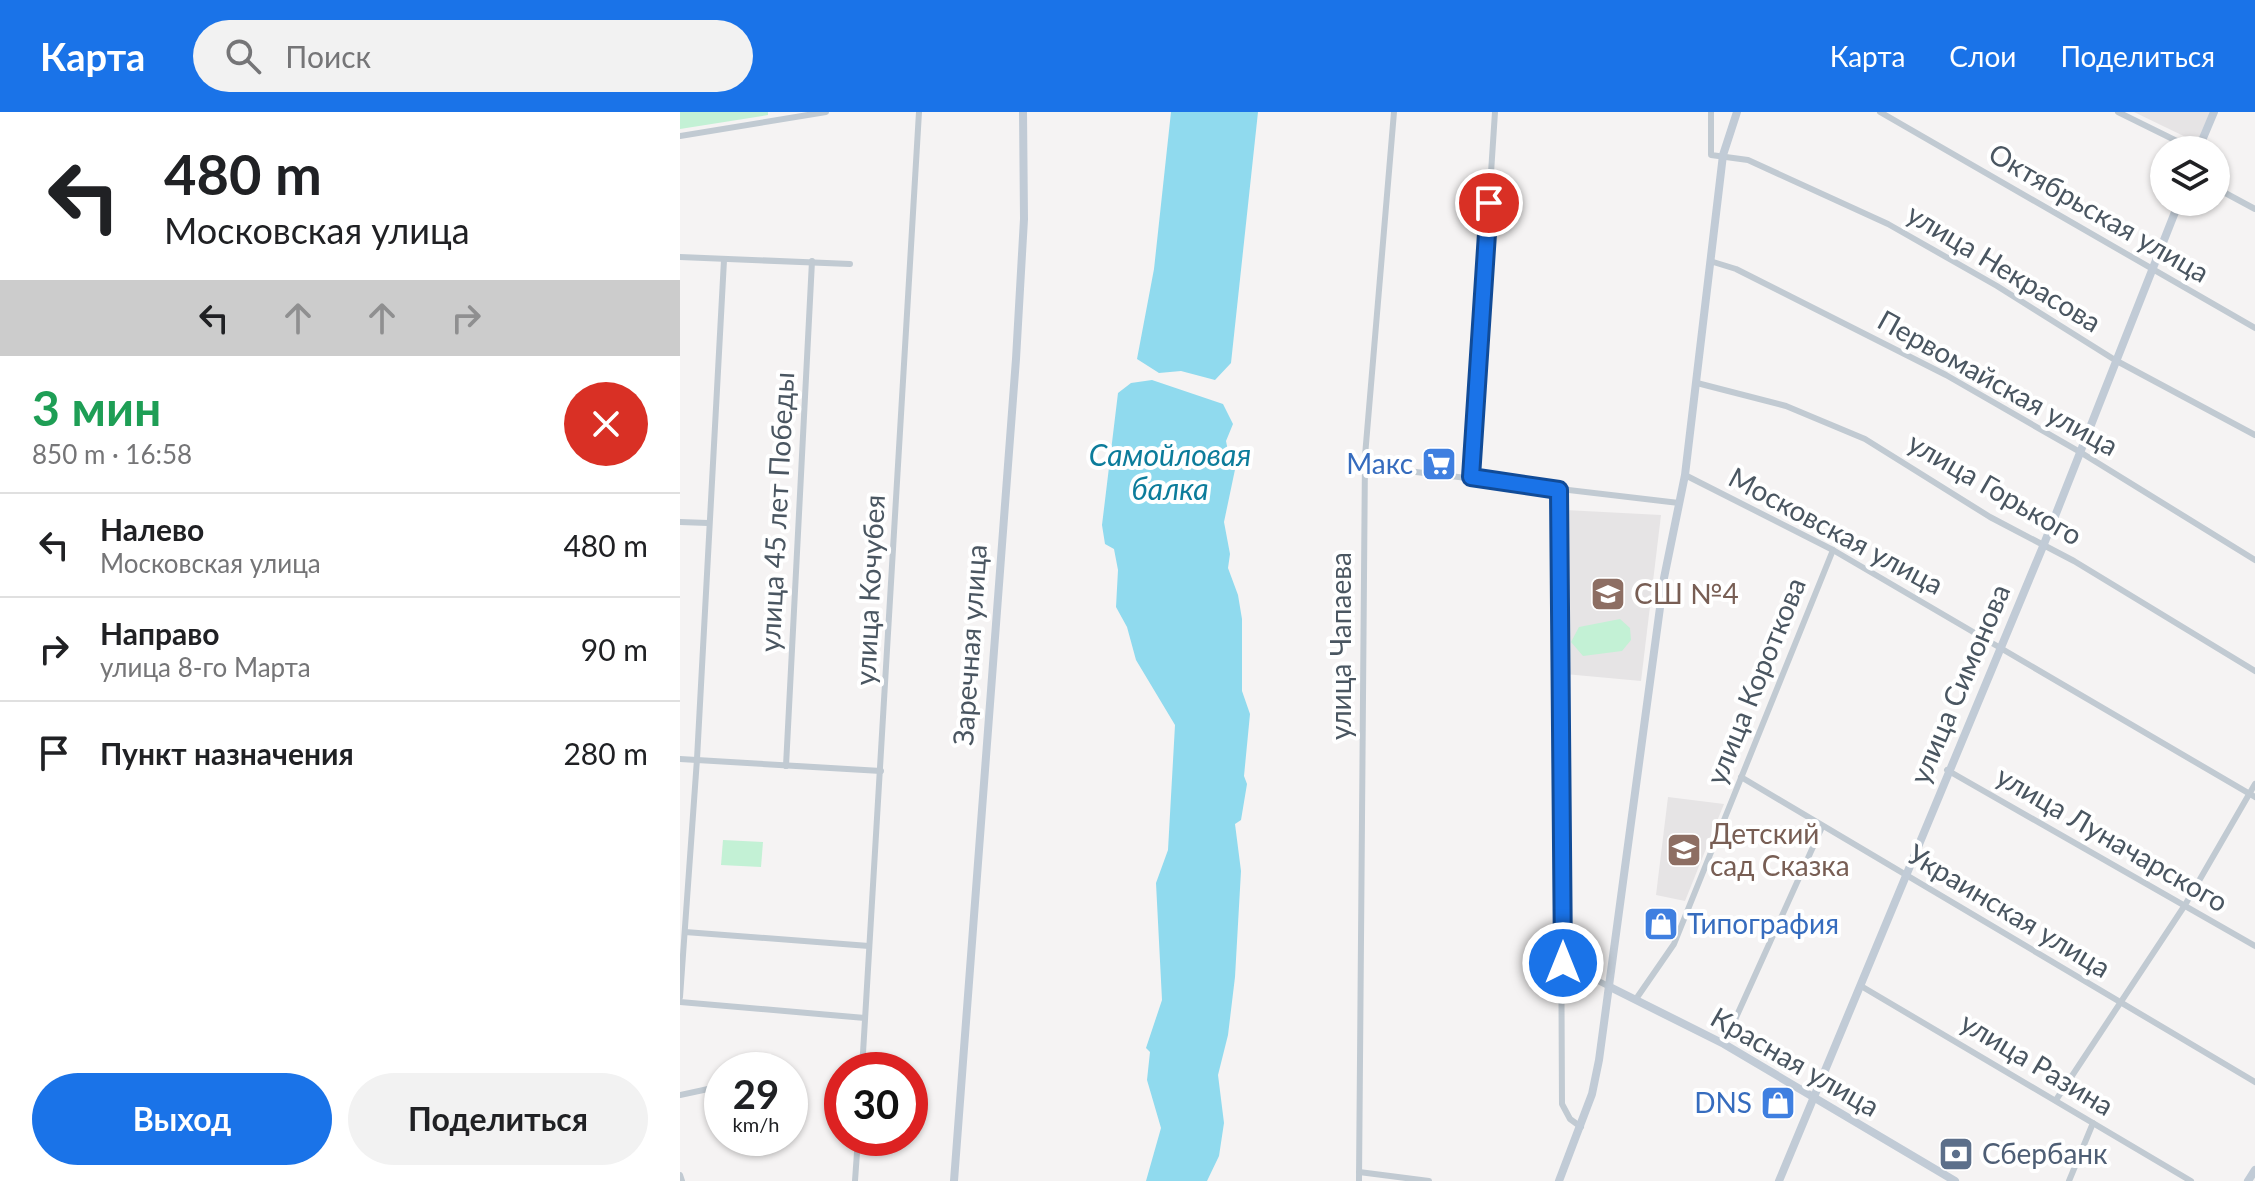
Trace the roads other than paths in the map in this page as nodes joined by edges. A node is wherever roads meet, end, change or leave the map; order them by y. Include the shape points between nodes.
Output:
1 (826, 112) edge
2 (919, 112) edge
3 (1023, 112) edge
4 (1394, 112) edge
5 (1495, 112) edge
6 (1711, 112) edge
7 (1737, 112) edge
8 (1880, 112) edge
9 (2118, 112) edge
10 (2214, 112) edge
11 (786, 115) edge
12 (680, 136) edge
13 (2167, 136) edge
14 (2203, 136) edge
15 (1723, 155) junction
16 (2230, 196) edge
17 (2255, 209) edge
18 (2174, 216) edge
19 (680, 257) edge
20 (724, 260) junction
21 (812, 261) junction
22 (1710, 261) junction
23 (850, 264) dead end
24 (2153, 269) junction
25 (2255, 328) edge
26 (2115, 360) junction
27 (1697, 383) junction
28 (2255, 435) edge
29 (2080, 452) junction
30 (1365, 466) junction
31 (1685, 475) junction
32 (1471, 477) junction
33 (1559, 490) junction
34 (1679, 503) junction
35 (680, 522) edge
36 (708, 523) junction
37 (2044, 544) junction
38 (1833, 550) junction
39 (2255, 560) edge
40 (2000, 644) junction
41 (2255, 671) edge
42 (680, 759) edge
43 (697, 759) junction
44 (786, 766) junction
45 (1947, 770) junction
46 (881, 771) junction
47 (1741, 777) junction
48 (2255, 784) edge
49 (2252, 795) edge
50 (1822, 827) junction
51 (1907, 875) junction
52 (2185, 905) junction
53 (685, 932) junction
54 (869, 946) junction
55 (2255, 946) edge
56 (1563, 963) junction
57 (1861, 986) junction
58 (1610, 987) junction
59 (680, 999) edge
60 (1636, 999) junction
61 (2122, 1003) junction
62 (865, 1018) junction
63 (1724, 1044) junction
64 (863, 1052) edge
65 (2255, 1082) edge
66 (704, 1090) edge
67 (680, 1095) edge
68 (1813, 1095) junction
69 (2056, 1100) junction
70 (2093, 1123) junction
71 (1581, 1127) junction
72 (857, 1156) edge
73 (2255, 1170) edge
74 (1359, 1172) junction
75 (680, 1175) edge
76 (682, 1181) edge
77 (855, 1181) edge
78 (954, 1181) edge
79 (1359, 1181) edge
80 (1429, 1181) edge
81 (1559, 1181) edge
82 (1779, 1181) edge
83 (1955, 1181) edge
84 (2069, 1181) edge
85 (2191, 1181) edge
86 (2248, 1181) edge

1 - 11 street
2 - 46 street, улица Кочубея
3 - 78 street, Заречная улица via 1024,219 1016,359
4 - 30 street, улица Чапаева
5 - 32 street
6 - 15 street via 1711,155
7 - 15 street
8 - 24 street, Октябрьская улица
9 - 13 street
10 - 14 street
11 - 12 street
15 - 22 street
15 - 26 street, улица Некрасова via 1780,173 1922,242
16 - 17 street
18 - 24 street, улица Симонова
19 - 20 street
20 - 21 street
20 - 36 street
21 - 23 street
21 - 44 street, улица 45 лет Победы
22 - 27 street
22 - 29 street, Первомайская улица via 1736,269 1946,375
24 - 25 street, Октябрьская улица
24 - 26 street, улица Симонова
26 - 28 street, улица Некрасова
26 - 29 street, улица Симонова
27 - 31 street
27 - 37 street, улица Горького via 1786,406 1865,439 1990,517
29 - 37 street, улица Симонова
29 - 39 street, Первомайская улица
30 - 32 street
30 - 74 street, улица Чапаева
31 - 34 street
31 - 38 street, Московская улица
32 - 33 street
33 - 34 street
33 - 56 street
34 - 58 street via 1664,578
35 - 36 street
36 - 43 street
37 - 40 street, улица Симонова
37 - 41 street, улица Горького
38 - 40 street, Московская улица
38 - 47 street, улица Короткова
40 - 45 street, улица Симонова
40 - 49 street, Московская улица
42 - 43 street
43 - 44 street
43 - 53 street
44 - 46 street
45 - 51 street, улица Симонова
45 - 52 street, улица Луначарского
46 - 54 street, улица Кочубея
47 - 50 street, Украинская улица
47 - 60 street, улица Короткова via 1674,944
48 - 49 street
49 - 52 street
50 - 51 street, Украинская улица
50 - 63 street
51 - 57 street, улица Симонова
51 - 61 street, Украинская улица
52 - 55 street, улица Луначарского
52 - 61 street
53 - 54 street
53 - 59 street
54 - 62 street, улица Кочубея
56 - 58 street
56 - 71 street via 1562,1104
57 - 68 street, улица Симонова
57 - 69 street, улица Разина
58 - 60 street, Красная улица
58 - 71 street via 1597,1072
59 - 62 street
60 - 63 street, Красная улица
61 - 65 street, Украинская улица
61 - 69 street
62 - 64 street, улица Кочубея
63 - 68 street, Красная улица
66 - 67 street
68 - 82 street, улица Симонова
68 - 83 street, Красная улица
69 - 70 street, улица Разина
70 - 84 street
70 - 85 street, улица Разина
71 - 81 street
72 - 77 street
73 - 86 street
74 - 79 street, улица Чапаева
74 - 80 street
75 - 76 street

